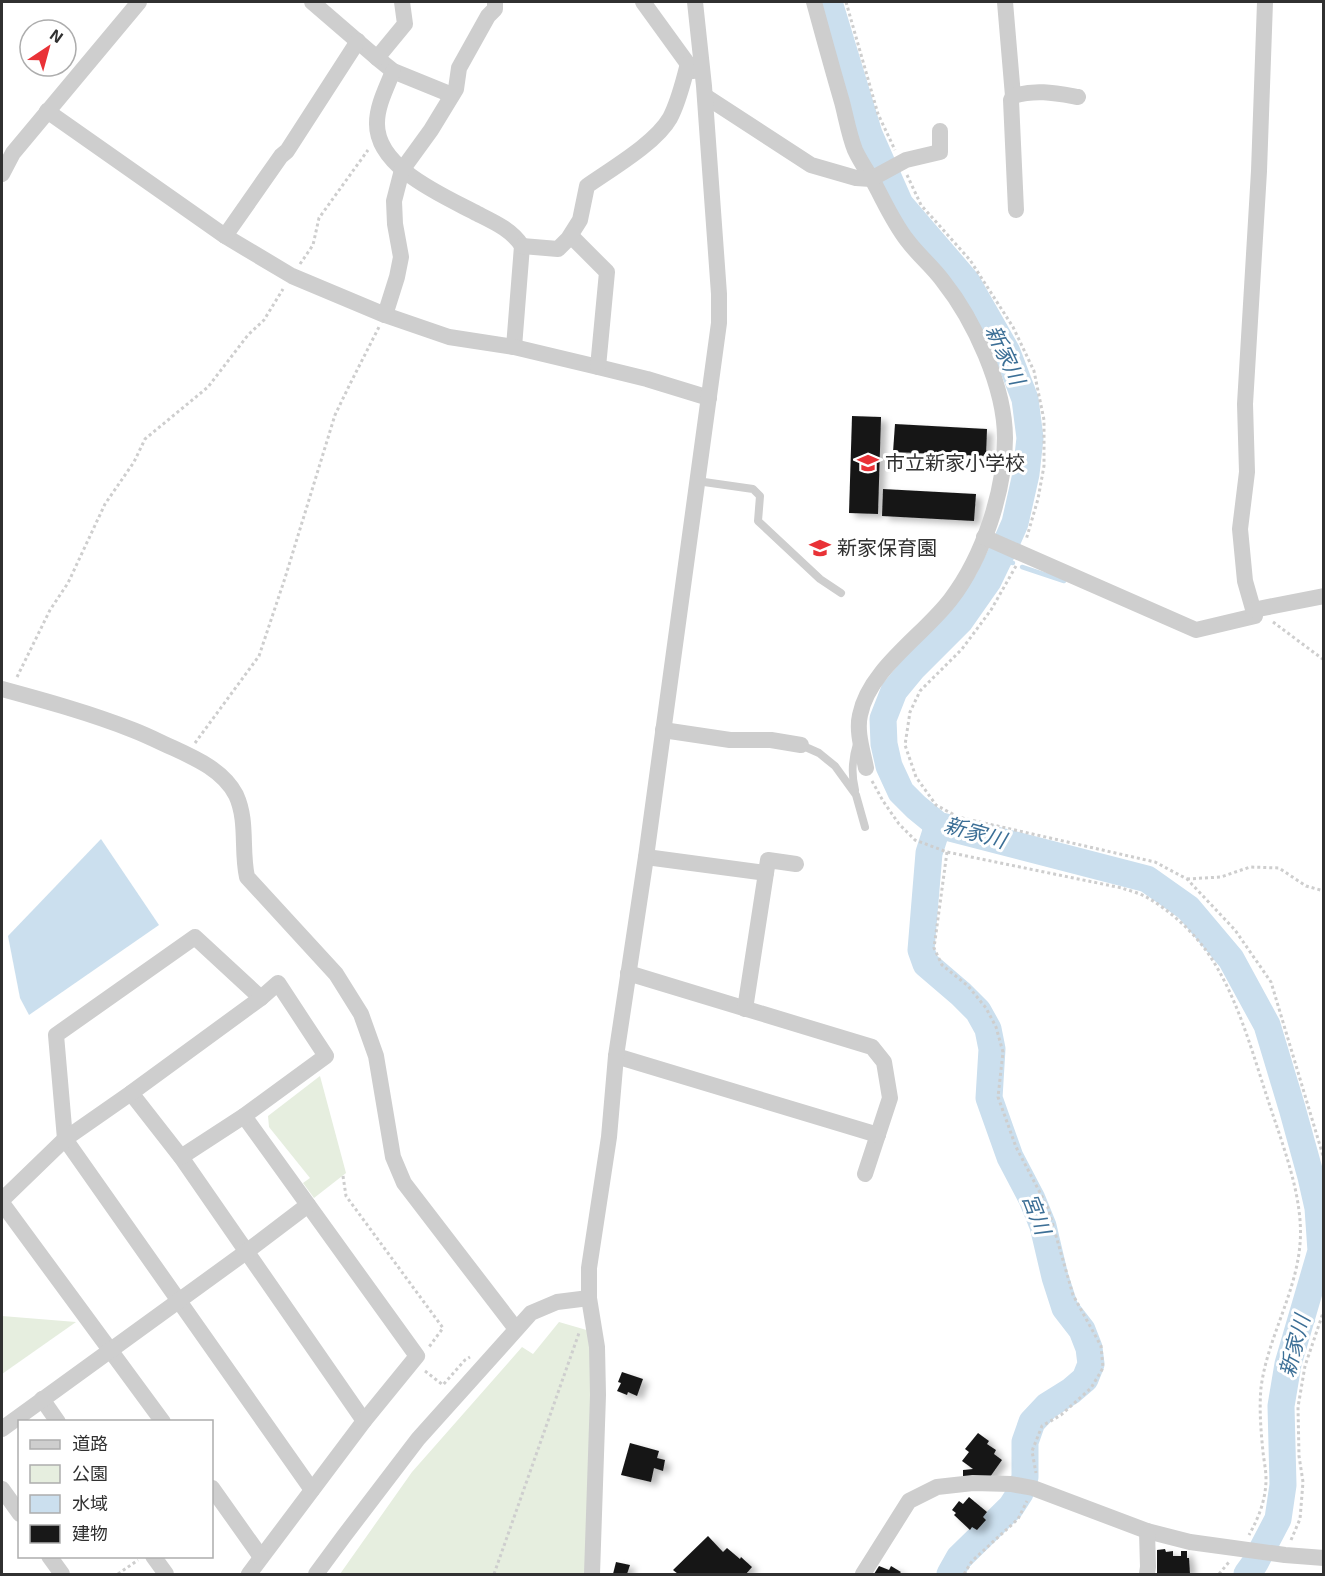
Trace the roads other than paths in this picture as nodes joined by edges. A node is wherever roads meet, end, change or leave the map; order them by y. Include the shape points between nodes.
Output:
1 (139, 2) edge
2 (312, 2) edge
3 (402, 2) edge
4 (495, 2) edge
5 (643, 2) edge
6 (695, 2) edge
7 (814, 2) edge
8 (1005, 2) edge
9 (1265, 2) edge
10 (358, 41) junction
11 (377, 58) junction
12 (688, 64) junction
13 (393, 70) junction
14 (704, 91) junction
15 (452, 95) junction
16 (1013, 96) junction
17 (1078, 98) dead end
18 (47, 111) junction
19 (940, 131) dead end
20 (402, 170) junction
21 (2, 174) edge
22 (871, 179) junction
23 (1016, 210) dead end
24 (225, 236) junction
25 (571, 236) junction
26 (522, 246) junction
27 (385, 315) junction
28 (514, 347) junction
29 (598, 367) junction
30 (709, 398) junction
31 (697, 481) junction
32 (984, 537) junction
33 (841, 593) dead end
34 (1323, 596) edge
35 (1254, 613) junction
36 (6, 690) edge
37 (663, 730) junction
38 (860, 735) junction
39 (801, 744) joint
40 (866, 768) road end
41 (856, 795) junction
42 (865, 827) dead end
43 (646, 857) junction
44 (796, 864) dead end
45 (766, 873) junction
46 (628, 973) junction
47 (261, 998) junction
48 (745, 1009) junction
49 (616, 1056) junction
50 (130, 1093) junction
51 (244, 1116) junction
52 (878, 1135) junction
53 (65, 1139) junction
54 (181, 1157) junction
55 (865, 1174) dead end
56 (2, 1202) edge
57 (308, 1205) junction
58 (246, 1252) junction
59 (589, 1298) junction
60 (178, 1300) junction
61 (516, 1329) junction
62 (110, 1349) junction
63 (42, 1399) junction
64 (57, 1420) edge
65 (162, 1420) edge
66 (364, 1420) junction
67 (2, 1428) edge
68 (2, 1489) edge
69 (213, 1489) edge
70 (312, 1490) junction
71 (18, 1511) edge
72 (1147, 1531) junction
73 (261, 1557) junction
74 (50, 1558) edge
75 (154, 1558) edge
76 (1323, 1558) edge
77 (62, 1575) edge
78 (166, 1575) edge
79 (249, 1575) edge
80 (316, 1575) edge
81 (592, 1575) edge
82 (863, 1575) edge
83 (1147, 1575) edge

1 - 18 street
2 - 10 street
3 - 11 street via 405,24
4 - 15 street via 495,9 459,68
5 - 12 street
6 - 14 street
7 - 22 street via 855,150
8 - 16 street
9 - 35 street via 1245,405 1247,472 1240,529 1245,581
10 - 11 street
10 - 24 street via 287,151
11 - 13 street
12 - 14 street
12 - 25 street via 669,120 654,137 586,186 580,220
13 - 15 street
13 - 20 street via 380,104 378,139
14 - 22 street via 810,165
14 - 30 street via 719,294
15 - 20 street
16 - 17 street via 1046,91
16 - 23 street
18 - 21 street via 13,153
18 - 24 street
19 - 22 street via 940,152 903,161
20 - 26 street via 431,190 499,224
20 - 27 street via 394,201 401,257
22 - 32 street via 907,240 962,308 985,354 1001,400 1005,438 1002,476
24 - 27 street via 292,276
25 - 26 street via 558,249
25 - 29 street via 607,272
26 - 28 street
27 - 28 street via 449,337
28 - 29 street
29 - 30 street
30 - 31 street
31 - 33 lane via 753,489 760,495 758,521 820,579
31 - 37 street
32 - 35 street via 1196,630
32 - 38 street via 952,598 885,667 866,695 859,716
34 - 35 street
36 - 61 street via 135,730 202,762 224,779 242,812 247,877 336,974 361,1014 376,1056 393,1157 404,1183
37 - 39 street via 729,740
37 - 43 street
38 - 40 street
38 - 41 lane via 852,759
39 - 41 lane via 835,766
41 - 42 lane
43 - 45 street
43 - 46 street
44 - 45 street via 768,860
45 - 48 street
46 - 48 street
46 - 49 street
47 - 50 street
47 - 51 street via 278,983 326,1056
47 - 53 street via 195,937 65,1028 56,1035
48 - 52 street via 872,1047 884,1062 890,1098
49 - 52 street
49 - 59 street via 609,1137 589,1268
50 - 53 street
50 - 54 street
51 - 54 street
51 - 57 street
52 - 55 street
53 - 56 street
53 - 60 street
54 - 58 street
56 - 62 street
57 - 58 street
57 - 66 street via 418,1361
58 - 60 street
58 - 66 street
59 - 61 street via 557,1302 531,1313
59 - 81 street via 597,1347 598,1395
60 - 62 street
60 - 70 street
61 - 80 street via 418,1439
62 - 63 street
62 - 65 street
63 - 64 street
63 - 67 street
66 - 70 street
68 - 71 street
69 - 73 street
70 - 73 street
72 - 76 street via 1191,1542
72 - 82 street via 1033,1488 973,1483 937,1487 909,1500
72 - 83 street
73 - 79 street
74 - 77 street
75 - 78 street

